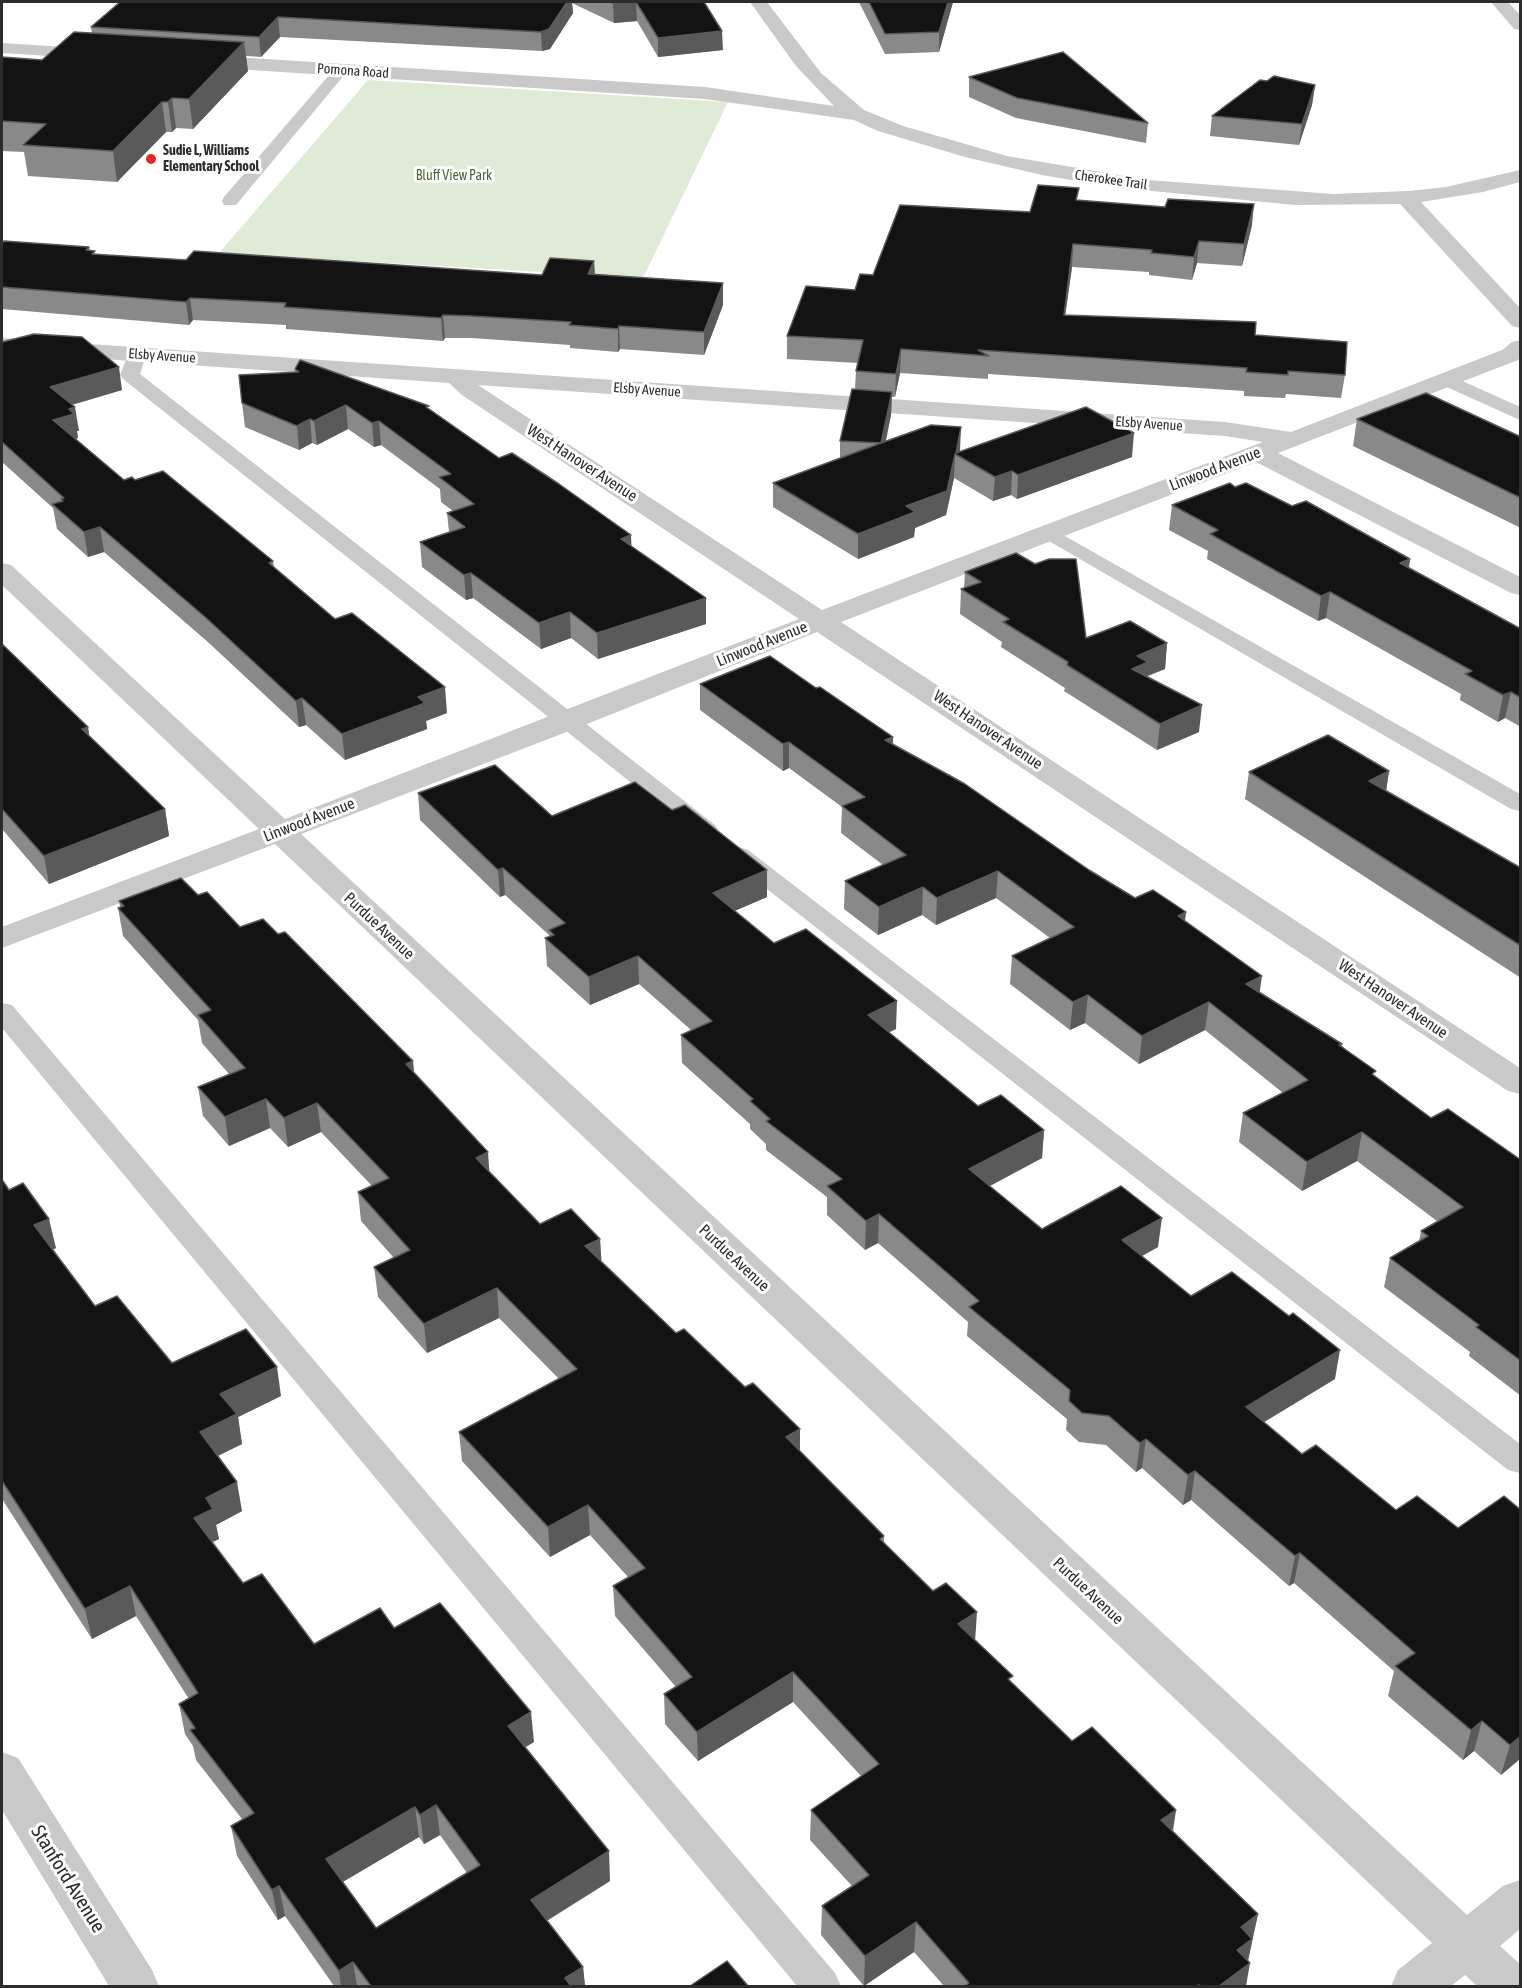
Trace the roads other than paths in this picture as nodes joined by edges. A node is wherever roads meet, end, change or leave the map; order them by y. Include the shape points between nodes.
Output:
1 (759, 2) edge
2 (1509, 7) edge
3 (1521, 26) edge
4 (2, 48) edge
5 (118, 55) edge
6 (189, 60) edge
7 (341, 70) junction
8 (808, 71) junction
9 (705, 93) junction
10 (858, 115) junction
11 (1521, 176) edge
12 (1408, 200) junction
13 (230, 201) dead end
14 (1521, 321) edge
15 (2, 345) edge
16 (1521, 346) edge
17 (137, 355) junction
18 (456, 377) junction
19 (1447, 380) junction
20 (1521, 414) edge
21 (1291, 439) junction
22 (1258, 453) junction
23 (1049, 533) junction
24 (2, 571) edge
25 (1521, 587) edge
26 (822, 620) junction
27 (567, 722) junction
28 (1521, 804) edge
29 (278, 831) junction
30 (2, 938) edge
31 (2, 1011) edge
32 (1521, 1083) edge
33 (1521, 1461) edge
34 (2, 1771) edge
35 (1521, 1901) edge
36 (1467, 1945) junction
37 (135, 1986) edge
38 (821, 1986) edge
39 (1415, 1986) edge
40 (1510, 1986) edge

1 - 8 street, Cherokee Trail
2 - 3 street
4 - 5 street
6 - 7 street, Pomona Road
7 - 9 street, Pomona Road
7 - 13 lane
8 - 9 street, Pomona Road via 779,81
8 - 10 street, Cherokee Trail
9 - 10 street, Pomona Road
10 - 12 street, Cherokee Trail via 1000,160 1118,182 1308,200
11 - 12 street, Cherokee Trail
12 - 14 street
15 - 17 street, Elsby Avenue
16 - 19 street, Linwood Avenue via 1510,355
17 - 18 street, Elsby Avenue
17 - 27 lane via 130,375
18 - 21 street, Elsby Avenue via 1213,428
18 - 26 street, West Hanover Avenue via 470,390
19 - 20 lane
19 - 21 street, Linwood Avenue
21 - 22 street, Linwood Avenue
22 - 23 street, Linwood Avenue
22 - 25 street
23 - 26 street, Linwood Avenue
23 - 28 lane
24 - 29 street, Purdue Avenue
26 - 27 street, Linwood Avenue
26 - 32 street, West Hanover Avenue
27 - 29 street, Linwood Avenue
27 - 33 lane
29 - 30 street, Linwood Avenue
29 - 36 street, Purdue Avenue
31 - 38 lane
34 - 37 street, Stanford Avenue
35 - 36 street
36 - 39 street
36 - 40 street, Purdue Avenue

